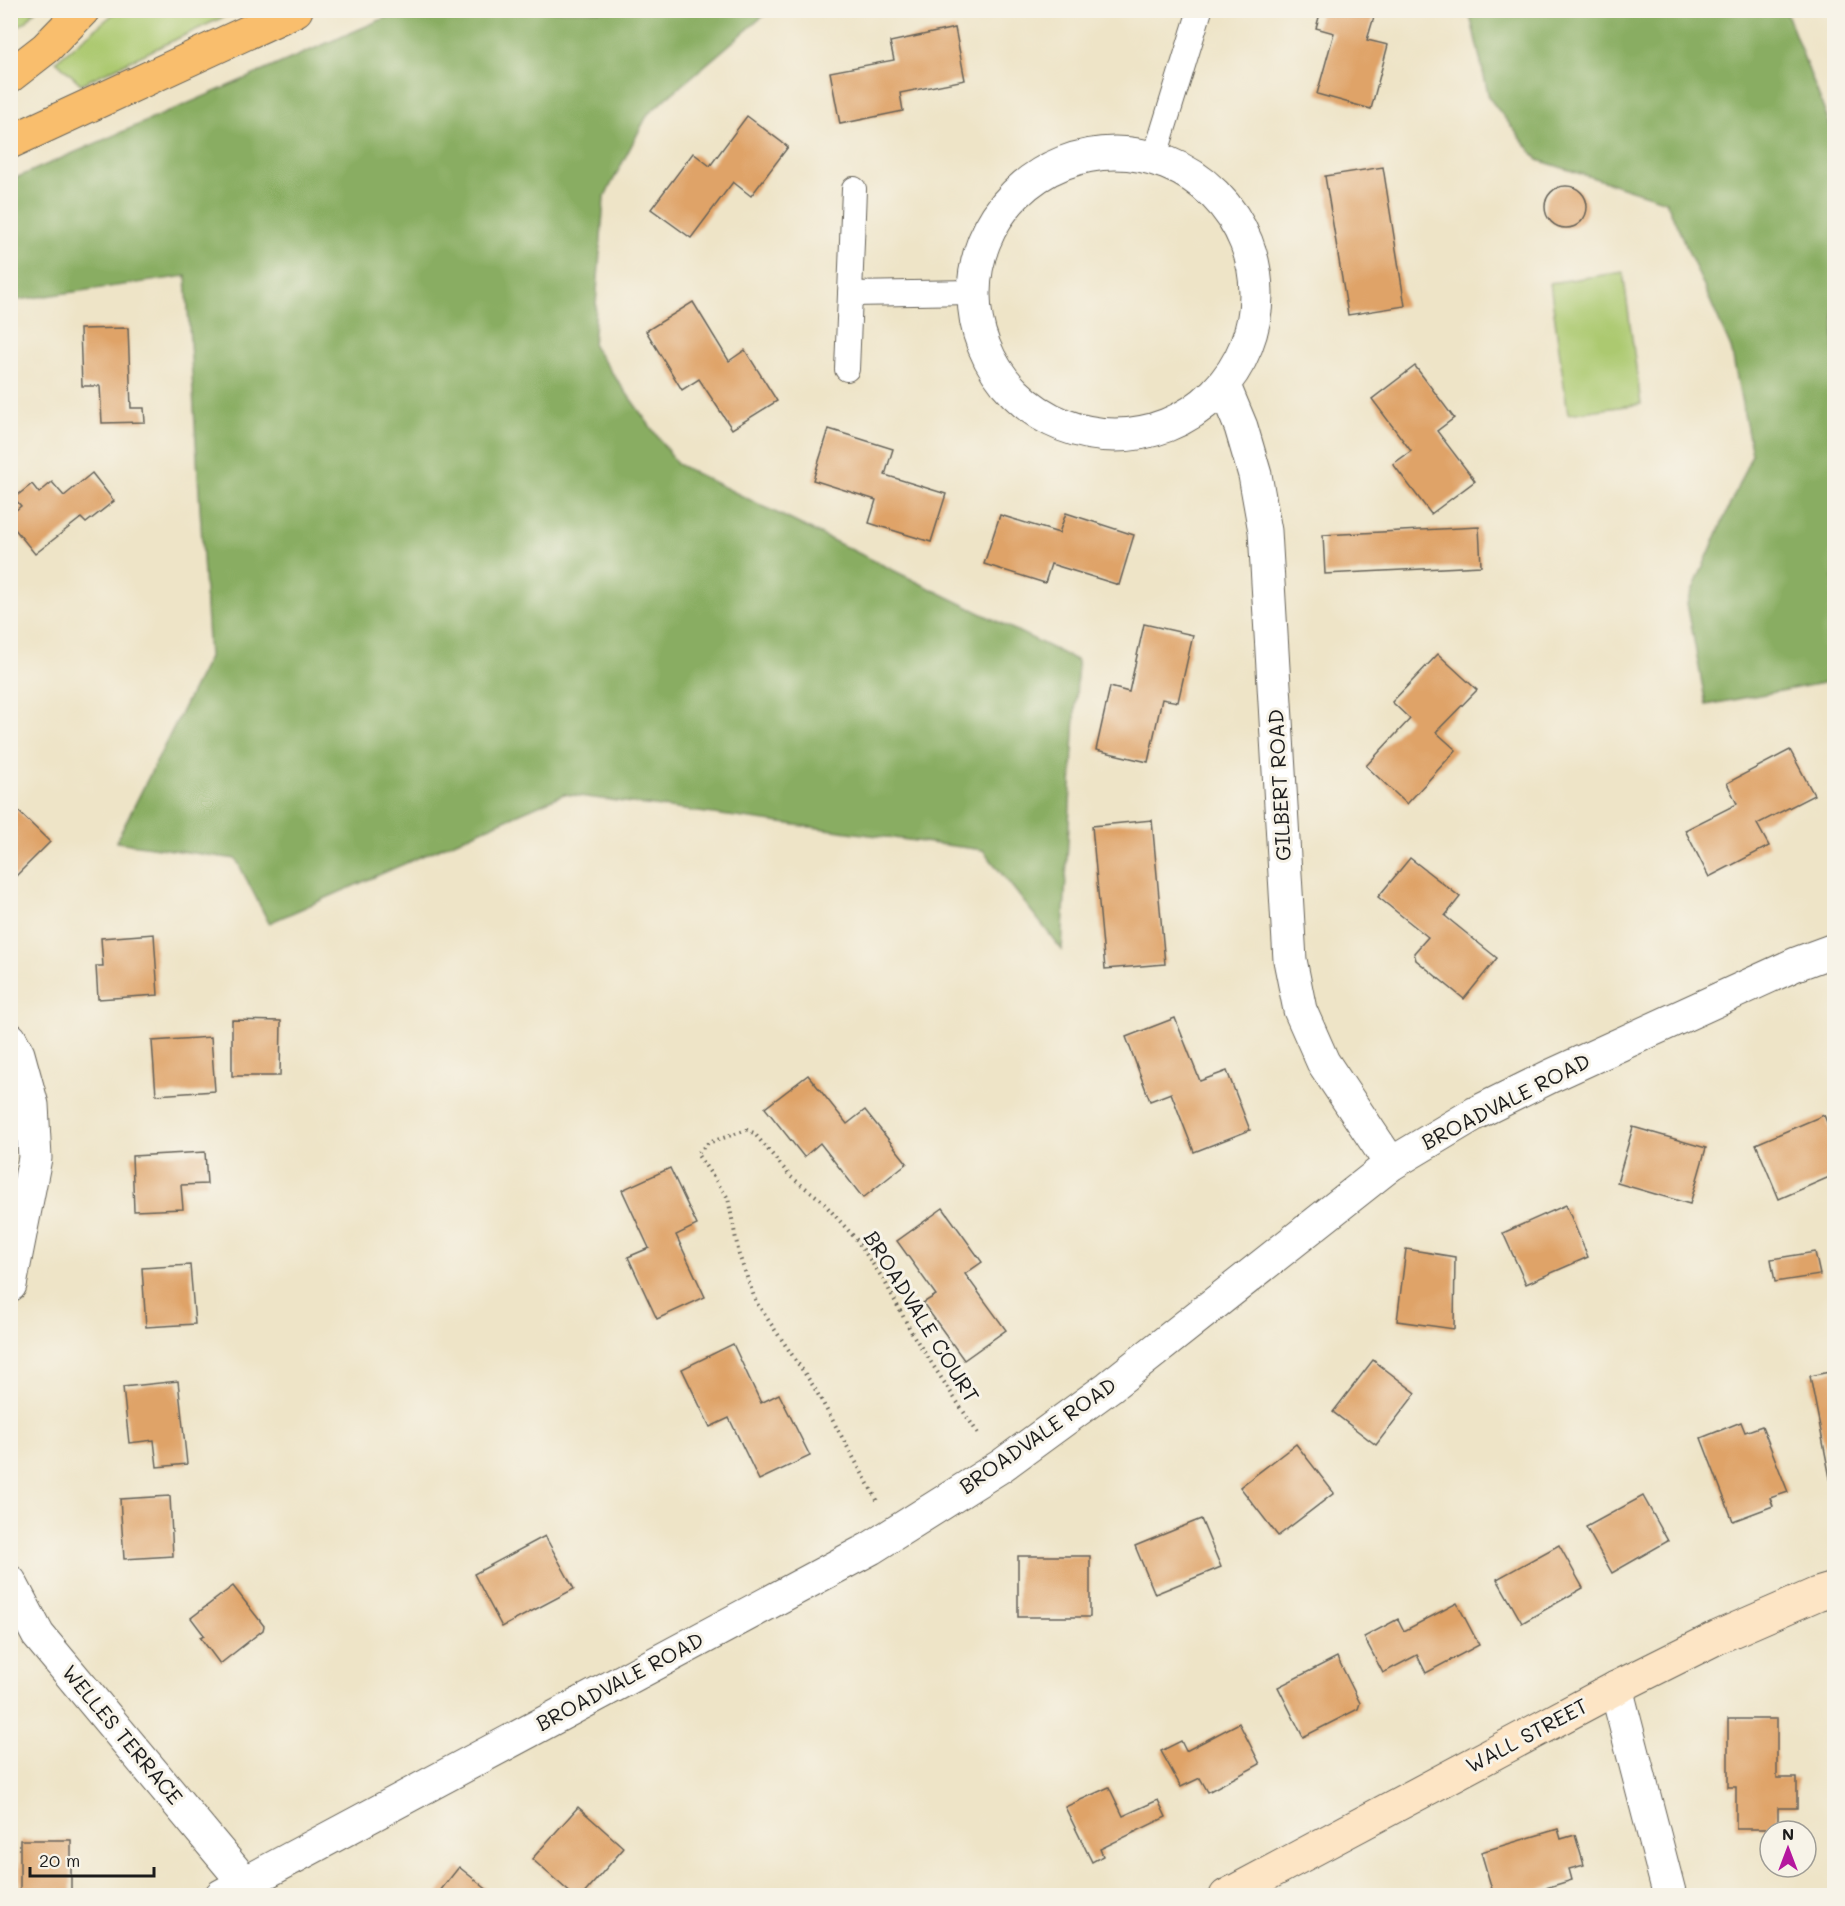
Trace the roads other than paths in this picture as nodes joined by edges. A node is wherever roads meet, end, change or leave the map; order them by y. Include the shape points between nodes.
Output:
1 (83, 10) edge
2 (296, 10) edge
3 (1200, 10) edge
4 (10, 76) edge
5 (10, 142) edge
6 (1155, 156) junction
7 (854, 189) dead end
8 (975, 292) junction
9 (850, 294) junction
10 (847, 369) dead end
11 (1224, 386) junction
12 (1834, 950) edge
13 (10, 1039) edge
14 (1391, 1164) junction
15 (10, 1285) edge
16 (10, 1582) edge
17 (1834, 1589) edge
18 (1616, 1688) junction
19 (232, 1889) edge
20 (1226, 1896) edge
21 (1670, 1896) edge

1 - 4 highway via 46,48
2 - 5 highway
3 - 6 lane
6 - 8 street via 1100,153 1054,167 1015,194 988,231 975,274
6 - 11 street via 1192,176 1227,208 1250,250 1257,297 1248,344
7 - 9 lane
8 - 9 lane
8 - 11 street via 976,320 991,363 1019,399 1057,424 1101,435 1147,433 1190,415
9 - 10 lane
11 - 14 street, GILBERT ROAD via 1255,475 1265,531 1290,960 1300,1010 1323,1062
12 - 14 street, BROADVALE ROAD via 1551,1076 1476,1113
13 - 15 street via 32,1105 35,1158
14 - 19 street, BROADVALE ROAD via 1109,1387 1000,1466 871,1548
16 - 19 street, WELLES TERRACE via 38,1635
17 - 18 street, WALL STREET via 1718,1637
18 - 20 street, WALL STREET
18 - 21 street

